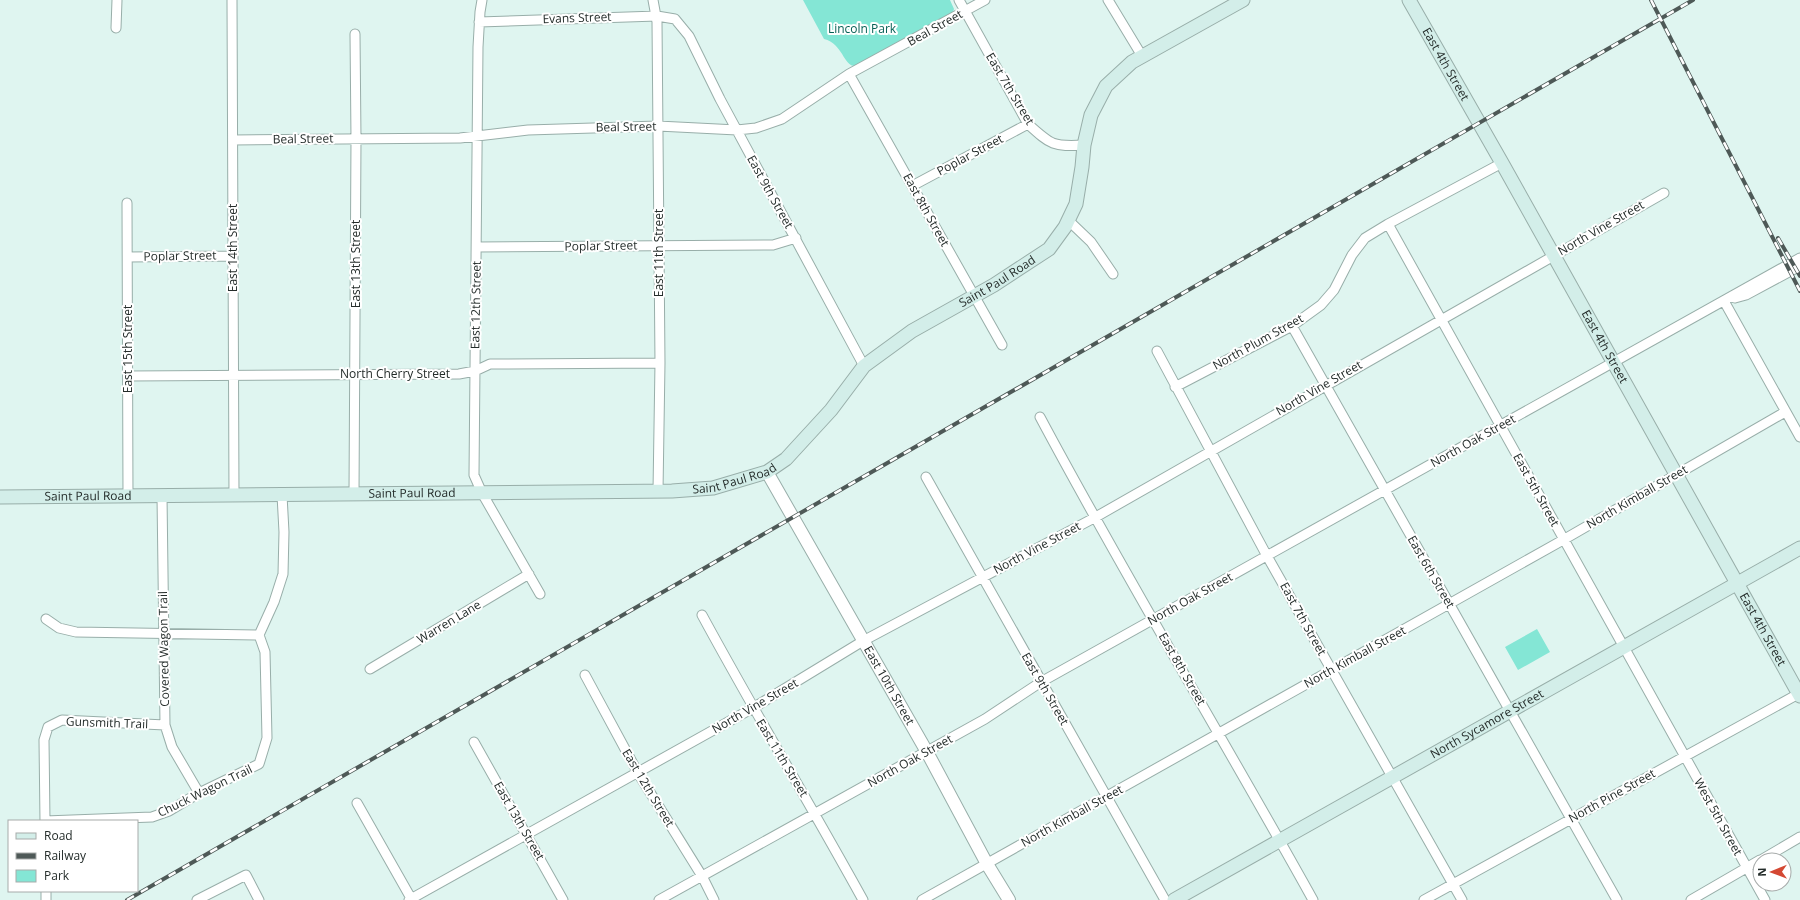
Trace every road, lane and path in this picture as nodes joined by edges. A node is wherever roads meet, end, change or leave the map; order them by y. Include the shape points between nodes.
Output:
1 (117, 0) edge
2 (232, 0) edge
3 (482, 0) edge
4 (653, 0) edge
5 (959, 0) edge
6 (985, 0) edge
7 (1108, 0) edge
8 (1243, 0) edge
9 (1409, 0) edge
10 (965, 11) junction
11 (657, 16) junction
12 (675, 19) joint
13 (479, 22) junction
14 (116, 28) dead end
15 (355, 34) dead end
16 (1142, 56) junction
17 (849, 74) junction
18 (1028, 124) junction
19 (658, 126) junction
20 (737, 130) junction
21 (478, 135) junction
22 (356, 139) junction
23 (233, 140) junction
24 (1084, 145) junction
25 (1502, 163) junction
26 (912, 186) junction
27 (1664, 193) dead end
28 (127, 203) dead end
29 (1068, 220) junction
30 (1388, 224) junction
31 (796, 238) junction
32 (659, 245) junction
33 (477, 247) junction
34 (1554, 255) junction
35 (232, 256) junction
36 (128, 257) junction
37 (1800, 258) edge
38 (1800, 266) edge
39 (1113, 274) dead end
40 (974, 296) junction
41 (1724, 301) junction
42 (1441, 320) junction
43 (1292, 326) junction
44 (1002, 345) dead end
45 (1157, 351) dead end
46 (660, 363) junction
47 (1614, 363) junction
48 (864, 366) junction
49 (475, 371) junction
50 (355, 374) junction
51 (233, 375) junction
52 (128, 376) junction
53 (1325, 385) junction
54 (1175, 387) junction
55 (1785, 412) junction
56 (1040, 417) dead end
57 (1500, 426) junction
58 (1800, 437) edge
59 (1210, 451) junction
60 (767, 472) junction
61 (1676, 474) junction
62 (926, 477) dead end
63 (1385, 490) junction
64 (658, 491) junction
65 (482, 493) junction
66 (354, 494) junction
67 (234, 495) junction
68 (282, 495) junction
69 (128, 496) junction
70 (162, 496) junction
71 (0, 497) edge
72 (1094, 518) junction
73 (1563, 540) junction
74 (1800, 548) edge
75 (1267, 556) junction
76 (529, 574) junction
77 (982, 578) junction
78 (1737, 583) junction
79 (540, 594) dead end
80 (1449, 604) junction
81 (702, 615) dead end
82 (46, 619) dead end
83 (1153, 620) junction
84 (164, 634) junction
85 (259, 635) junction
86 (863, 641) junction
87 (1624, 647) junction
88 (370, 669) dead end
89 (1331, 670) junction
90 (585, 675) dead end
91 (1041, 682) junction
92 (1800, 694) edge
93 (753, 708) junction
94 (1510, 712) junction
95 (165, 725) junction
96 (1219, 733) junction
97 (474, 742) dead end
98 (927, 752) junction
99 (1684, 756) junction
100 (638, 773) junction
101 (1392, 778) junction
102 (199, 793) junction
103 (1106, 796) junction
104 (357, 804) dead end
105 (816, 814) junction
106 (1571, 819) junction
107 (45, 820) edge
108 (72, 820) edge
109 (527, 834) junction
110 (1800, 837) edge
111 (1280, 840) junction
112 (1774, 852) edge
113 (987, 864) junction
114 (1752, 865) edge
115 (1747, 868) junction
116 (702, 876) junction
117 (1453, 884) junction
118 (197, 900) edge
119 (259, 900) edge
120 (411, 900) edge
121 (563, 900) edge
122 (659, 900) edge
123 (714, 900) edge
124 (862, 900) edge
125 (922, 900) edge
126 (1009, 900) edge
127 (1165, 900) edge
128 (1174, 900) edge
129 (1313, 900) edge
130 (1424, 900) edge
131 (1462, 900) edge
132 (1617, 900) edge
133 (1692, 900) edge
134 (1765, 900) edge

1 - 14 street
2 - 23 street, East 14th Street
3 - 13 street, East 12th Street
4 - 11 street
5 - 10 street, East 7th Street
6 - 10 street, Beal Street
7 - 16 street
8 - 16 main road, Saint Paul Road
9 - 25 main road, East 4th Street
10 - 17 street, Beal Street
10 - 18 street, East 7th Street
11 - 12 street, Evans Street
11 - 13 street, Evans Street
11 - 19 street, East 11th Street
12 - 20 street, East 9th Street via 689,36
13 - 21 street, East 12th Street
15 - 22 street, East 13th Street
16 - 24 main road, Saint Paul Road via 1106,86 1091,115
17 - 20 street, Beal Street via 782,119 756,128
17 - 26 street, East 8th Street
18 - 24 street, East 7th Street via 1055,145
18 - 26 street, Poplar Street
19 - 20 street, Beal Street
19 - 21 street, Beal Street via 528,130
19 - 32 street, East 11th Street
20 - 31 street, East 9th Street
21 - 22 street, Beal Street via 460,138
21 - 33 street, East 12th Street
22 - 23 street, Beal Street
22 - 50 street, East 13th Street
23 - 35 street, East 14th Street
24 - 29 main road, Saint Paul Road via 1076,204
25 - 30 street, North Plum Street
25 - 34 main road, East 4th Street
26 - 40 street, East 8th Street
27 - 34 street, North Vine Street
28 - 36 street, East 15th Street
29 - 39 street via 1091,242
29 - 40 main road, Saint Paul Road via 1049,249
30 - 42 street, East 5th Street
30 - 43 street, North Plum Street via 1365,238 1349,260 1334,290 1321,305
31 - 32 street, Poplar Street via 773,245
31 - 48 street, East 9th Street
32 - 33 street, Poplar Street
32 - 46 street, East 11th Street
33 - 49 street, East 12th Street
34 - 42 street, North Vine Street
34 - 47 main road, East 4th Street
35 - 36 street, Poplar Street
35 - 51 street, East 14th Street
36 - 52 street, East 15th Street
37 - 41 street, North Oak Street
38 - 41 street, North Oak Street via 1746,295
40 - 44 street, East 8th Street
40 - 48 main road, Saint Paul Road via 912,331
41 - 47 street, North Oak Street
41 - 55 street
42 - 53 street, North Vine Street
42 - 57 street, East 5th Street
43 - 53 street, East 6th Street
43 - 54 street, North Plum Street
45 - 54 street, East 7th Street
46 - 49 street, North Cherry Street via 490,364
46 - 64 street, East 11th Street
47 - 57 street, North Oak Street
47 - 61 main road, East 4th Street
48 - 60 main road, Saint Paul Road via 797,447
49 - 50 street, North Cherry Street via 459,374
49 - 65 street, East 12th Street via 474,475
50 - 51 street, North Cherry Street
50 - 66 street, East 13th Street
51 - 52 street, North Cherry Street
51 - 67 street, East 14th Street
52 - 69 street, East 15th Street
53 - 59 street, North Vine Street
53 - 63 street, East 6th Street
54 - 59 street, East 7th Street
55 - 58 street
55 - 61 street, North Kimball Street
56 - 72 street, East 8th Street
57 - 63 street, North Oak Street
57 - 73 street, East 5th Street
59 - 72 street, North Vine Street
59 - 75 street, East 7th Street
60 - 64 main road, Saint Paul Road via 713,488
60 - 86 street, East 10th Street
61 - 73 street, North Kimball Street
61 - 78 main road, East 4th Street
62 - 77 street, East 9th Street
63 - 75 street, North Oak Street
63 - 80 street, East 6th Street
64 - 65 main road, Saint Paul Road
65 - 66 main road, Saint Paul Road
65 - 76 street, East 12th Street
66 - 68 main road, Saint Paul Road
67 - 68 main road, Saint Paul Road
67 - 70 main road, Saint Paul Road
68 - 85 street via 283,574
69 - 70 main road, Saint Paul Road
69 - 71 main road, Saint Paul Road
70 - 84 street, Covered Wagon Trail
72 - 77 street, North Vine Street
72 - 83 street, East 8th Street
73 - 80 street, North Kimball Street
73 - 87 street, East 5th Street
74 - 78 main road, North Sycamore Street
75 - 83 street, North Oak Street
75 - 89 street, East 7th Street
76 - 79 street, East 12th Street
76 - 88 street, Warren Lane
77 - 86 street, North Vine Street
77 - 91 street, East 9th Street
78 - 87 main road, North Sycamore Street
78 - 92 main road, East 4th Street
80 - 89 street, North Kimball Street
80 - 94 street, East 6th Street
81 - 93 street, East 11th Street
82 - 84 street via 59,628 76,632
83 - 91 street, North Oak Street
83 - 96 street, East 8th Street
84 - 85 street
84 - 95 street, Covered Wagon Trail
85 - 102 street, Chuck Wagon Trail via 265,652 267,738 259,764
86 - 93 street, North Vine Street
86 - 98 street, East 10th Street
87 - 94 main road, North Sycamore Street
87 - 99 street, East 5th Street
89 - 96 street, North Kimball Street
89 - 101 street, East 7th Street
90 - 100 street, East 12th Street
91 - 98 street, North Oak Street via 985,719
91 - 103 street, East 9th Street
92 - 99 street, North Pine Street
93 - 100 street, North Vine Street
93 - 105 street, East 11th Street
94 - 101 main road, North Sycamore Street
94 - 106 street, East 6th Street
95 - 102 street, Covered Wagon Trail via 172,747
95 - 107 street, Gunsmith Trail via 62,720 48,727 44,740
96 - 103 street, North Kimball Street
96 - 111 street, East 8th Street
97 - 109 street, East 13th Street
98 - 105 street, North Oak Street
98 - 113 street, East 10th Street
99 - 106 street, North Pine Street
99 - 115 street, West 5th Street
100 - 109 street, North Vine Street
100 - 116 street, East 12th Street
101 - 111 main road, North Sycamore Street
101 - 117 street, East 7th Street
102 - 108 street, Chuck Wagon Trail via 169,811 152,817
103 - 113 street, North Kimball Street
103 - 127 street, East 9th Street
104 - 120 street
105 - 116 street, North Oak Street
105 - 124 street, East 11th Street
106 - 117 street, North Pine Street
106 - 132 street, East 6th Street
109 - 120 street, North Vine Street
109 - 121 street, East 13th Street
110 - 112 street
111 - 128 main road, North Sycamore Street
111 - 129 street, East 8th Street
113 - 125 street, North Kimball Street
113 - 126 street, East 10th Street
114 - 115 street
115 - 133 street
115 - 134 street, West 5th Street
116 - 122 street, North Oak Street
116 - 123 street, East 12th Street
117 - 130 street, North Pine Street
117 - 131 street, East 7th Street
118 - 119 street via 246,875

